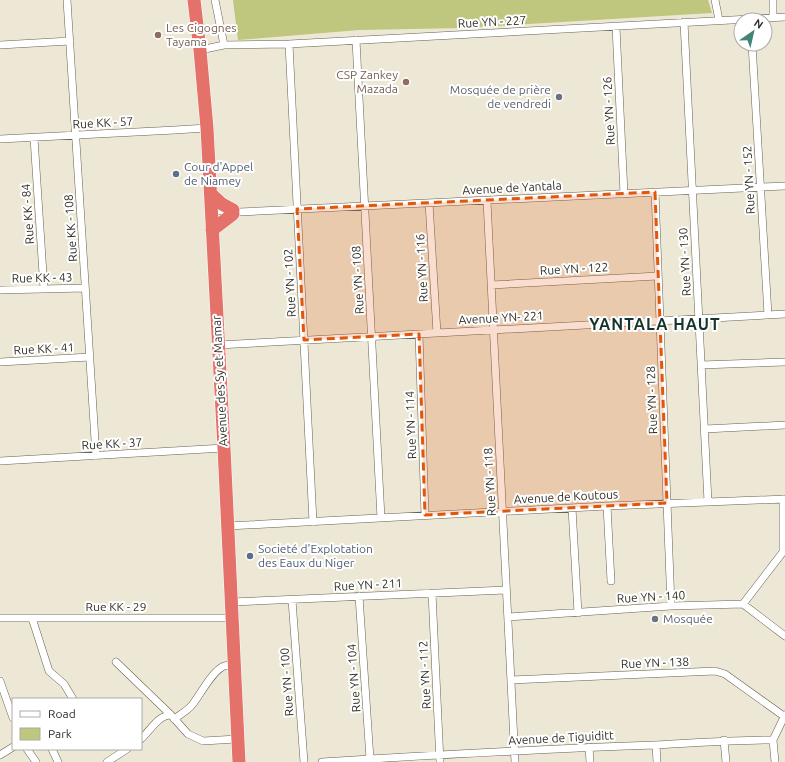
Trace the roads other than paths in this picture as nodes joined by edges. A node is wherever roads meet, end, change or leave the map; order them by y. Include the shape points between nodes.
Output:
1 (67, 0) edge
2 (194, 0) edge
3 (215, 0) edge
4 (714, 0) edge
5 (773, 0) edge
6 (773, 12) edge
7 (773, 17) edge
8 (785, 17) edge
9 (719, 20) junction
10 (733, 20) edge
11 (684, 22) junction
12 (616, 27) junction
13 (356, 40) junction
14 (70, 41) junction
15 (289, 44) junction
16 (0, 45) edge
17 (224, 45) junction
18 (200, 50) junction
19 (752, 52) edge
20 (207, 128) junction
21 (76, 136) junction
22 (34, 138) junction
23 (0, 139) edge
24 (785, 186) edge
25 (760, 187) junction
26 (692, 190) junction
27 (655, 192) junction
28 (211, 194) junction
29 (624, 194) junction
30 (487, 201) junction
31 (429, 203) junction
32 (365, 206) junction
33 (297, 209) junction
34 (235, 212) junction
35 (212, 213) junction
36 (212, 230) junction
37 (658, 276) junction
38 (491, 284) junction
39 (86, 288) junction
40 (44, 289) junction
41 (0, 290) edge
42 (768, 314) junction
43 (785, 314) edge
44 (699, 318) junction
45 (660, 321) junction
46 (493, 330) junction
47 (436, 333) junction
48 (419, 334) junction
49 (372, 336) junction
50 (304, 340) junction
51 (218, 345) junction
52 (90, 357) junction
53 (0, 362) edge
54 (785, 362) edge
55 (701, 365) junction
56 (785, 425) edge
57 (705, 429) junction
58 (224, 448) junction
59 (96, 456) junction
60 (0, 461) edge
61 (784, 499) edge
62 (708, 502) junction
63 (666, 503) junction
64 (607, 506) junction
65 (572, 508) junction
66 (502, 511) junction
67 (425, 515) junction
68 (381, 518) junction
69 (313, 522) junction
70 (228, 526) junction
71 (784, 553) edge
72 (611, 581) dead end
73 (506, 590) junction
74 (432, 593) junction
75 (360, 596) junction
76 (292, 600) junction
77 (231, 602) junction
78 (744, 604) junction
79 (671, 606) junction
80 (578, 613) junction
81 (508, 617) junction
82 (0, 618) edge
83 (32, 618) junction
84 (232, 618) junction
85 (785, 636) edge
86 (116, 662) dead end
87 (234, 666) junction
88 (511, 680) junction
89 (0, 681) edge
90 (72, 698) edge
91 (12, 710) edge
92 (785, 716) edge
93 (173, 717) junction
94 (142, 738) edge
95 (237, 738) junction
96 (724, 740) junction
97 (773, 740) junction
98 (656, 745) junction
99 (589, 747) junction
100 (12, 748) edge
101 (28, 750) edge
102 (52, 750) edge
103 (125, 750) edge
104 (515, 750) junction
105 (0, 755) edge
106 (440, 758) edge
107 (370, 759) junction
108 (381, 760) edge
109 (36, 762) edge
110 (58, 762) edge
111 (107, 762) edge
112 (238, 762) edge
113 (304, 762) edge
114 (322, 762) edge
115 (515, 762) edge
116 (590, 762) edge
117 (657, 762) edge
118 (726, 762) edge
119 (775, 762) edge

1 - 14 street, Rue KK - 108
2 - 18 highway, Avenue des Sy et Mamar
3 - 17 street
4 - 9 street
5 - 6 street
7 - 8 street, Rue YN - 227
9 - 10 street, Rue YN - 227
9 - 11 street, Rue YN - 227
11 - 12 street, Rue YN - 227
11 - 26 street, Rue YN - 130
12 - 13 street, Rue YN - 227
12 - 29 street, Rue YN - 126
13 - 15 street, Rue YN - 227
13 - 32 street, Rue YN - 108
14 - 16 street
14 - 21 street, Rue KK - 108
15 - 17 street, Rue YN - 227
15 - 33 street, Rue YN - 102
17 - 18 street, Rue YN - 227
18 - 20 highway, Avenue des Sy et Mamar
19 - 25 street, Rue YN - 152
20 - 21 street, Rue KK - 57
20 - 28 highway, Avenue des Sy et Mamar
21 - 22 street, Rue KK - 57
21 - 39 street, Rue KK - 108
22 - 23 street, Rue KK - 57
22 - 40 street, Rue KK - 84
24 - 25 street, Avenue de Yantala
25 - 26 street, Avenue de Yantala
25 - 42 street, Rue YN - 152
26 - 27 street, Avenue de Yantala
26 - 44 street, Rue YN - 130
27 - 29 street, Avenue de Yantala
27 - 37 street, Rue YN - 128
28 - 34 highway
28 - 35 highway, Avenue des Sy et Mamar
29 - 30 street, Avenue de Yantala
30 - 31 street, Avenue de Yantala
30 - 38 street, Rue YN - 118
31 - 32 street, Avenue de Yantala
31 - 47 street, Rue YN - 116
32 - 33 street, Avenue de Yantala
32 - 49 street, Rue YN - 108
33 - 34 street, Avenue de Yantala
33 - 50 street, Rue YN - 102
34 - 35 street, Avenue de Yantala
34 - 36 highway
35 - 36 highway, Avenue des Sy et Mamar
36 - 51 highway, Avenue des Sy et Mamar
37 - 38 street, Rue YN - 122
37 - 45 street, Rue YN - 128
38 - 46 street, Rue YN - 118
39 - 40 street, Rue KK - 43
39 - 52 street, Rue KK - 108
40 - 41 street, Rue KK - 43
42 - 43 street, Avenue YN- 221
42 - 44 street, Avenue YN- 221
44 - 45 street, Avenue YN- 221
44 - 55 street, Rue YN - 130
45 - 46 street, Avenue YN- 221
45 - 63 street, Rue YN - 128
46 - 47 street, Avenue YN- 221
46 - 66 street, Rue YN - 118
47 - 48 street, Avenue YN- 221
48 - 49 street, Avenue YN- 221
48 - 67 street, Rue YN - 114
49 - 50 street, Avenue YN- 221
49 - 68 street, Rue YN - 108
50 - 51 street, Avenue YN- 221
50 - 69 street, Rue YN - 102
51 - 58 highway, Avenue des Sy et Mamar
52 - 53 street, Rue KK - 41
52 - 59 street, Rue KK - 108
54 - 55 street
55 - 57 street, Rue YN - 130
56 - 57 street
57 - 62 street, Rue YN - 130
58 - 59 street, Rue KK - 37
58 - 70 highway, Avenue des Sy et Mamar
59 - 60 street, Rue KK - 37
61 - 62 street, Avenue de Koutous
61 - 71 street
62 - 63 street, Avenue de Koutous
63 - 64 street, Avenue de Koutous
63 - 79 street, Rue YN - 128
64 - 65 street, Avenue de Koutous
64 - 72 street
65 - 66 street, Avenue de Koutous
65 - 80 street
66 - 67 street, Avenue de Koutous
66 - 73 street, Rue YN - 118
67 - 68 street, Avenue de Koutous
68 - 69 street, Avenue de Koutous
69 - 70 street, Avenue de Koutous
70 - 77 highway, Avenue des Sy et Mamar
71 - 78 street
73 - 74 street, Rue YN - 211
73 - 81 street, Rue YN - 118
74 - 75 street, Rue YN - 211
74 - 106 street, Rue YN - 112
75 - 76 street, Rue YN - 211
75 - 107 street, Rue YN - 104
76 - 77 street, Rue YN - 211
76 - 113 street, Rue YN - 100
77 - 84 highway, Avenue des Sy et Mamar
78 - 79 street, Rue YN - 140
78 - 85 street
79 - 80 street, Rue YN - 140
80 - 81 street, Rue YN - 140
81 - 88 street, Rue YN - 118
82 - 83 street, Rue KK - 29
83 - 84 street, Rue KK - 29
83 - 90 street via 49,671 64,684
84 - 87 highway, Avenue des Sy et Mamar
86 - 93 street
87 - 93 street via 220,669 187,710
87 - 95 highway, Avenue des Sy et Mamar
88 - 92 street, Rue YN - 138 via 715,671 725,674
88 - 104 street, Rue YN - 118
89 - 91 street
92 - 97 street
93 - 94 street via 166,715 161,718
93 - 95 street via 188,734 203,741
95 - 112 highway, Avenue des Sy et Mamar
96 - 97 street, Avenue de Tiguiditt
96 - 98 street, Avenue de Tiguiditt
96 - 118 street
97 - 119 street
98 - 99 street, Avenue de Tiguiditt
98 - 117 street
99 - 104 street, Avenue de Tiguiditt
99 - 116 street
100 - 105 street
101 - 109 street
102 - 110 street
103 - 111 street
104 - 106 street, Avenue de Tiguiditt
104 - 115 street, Rue YN - 118
106 - 108 street, Avenue de Tiguiditt
107 - 108 street, Avenue de Tiguiditt
107 - 114 street, Avenue de Tiguiditt

